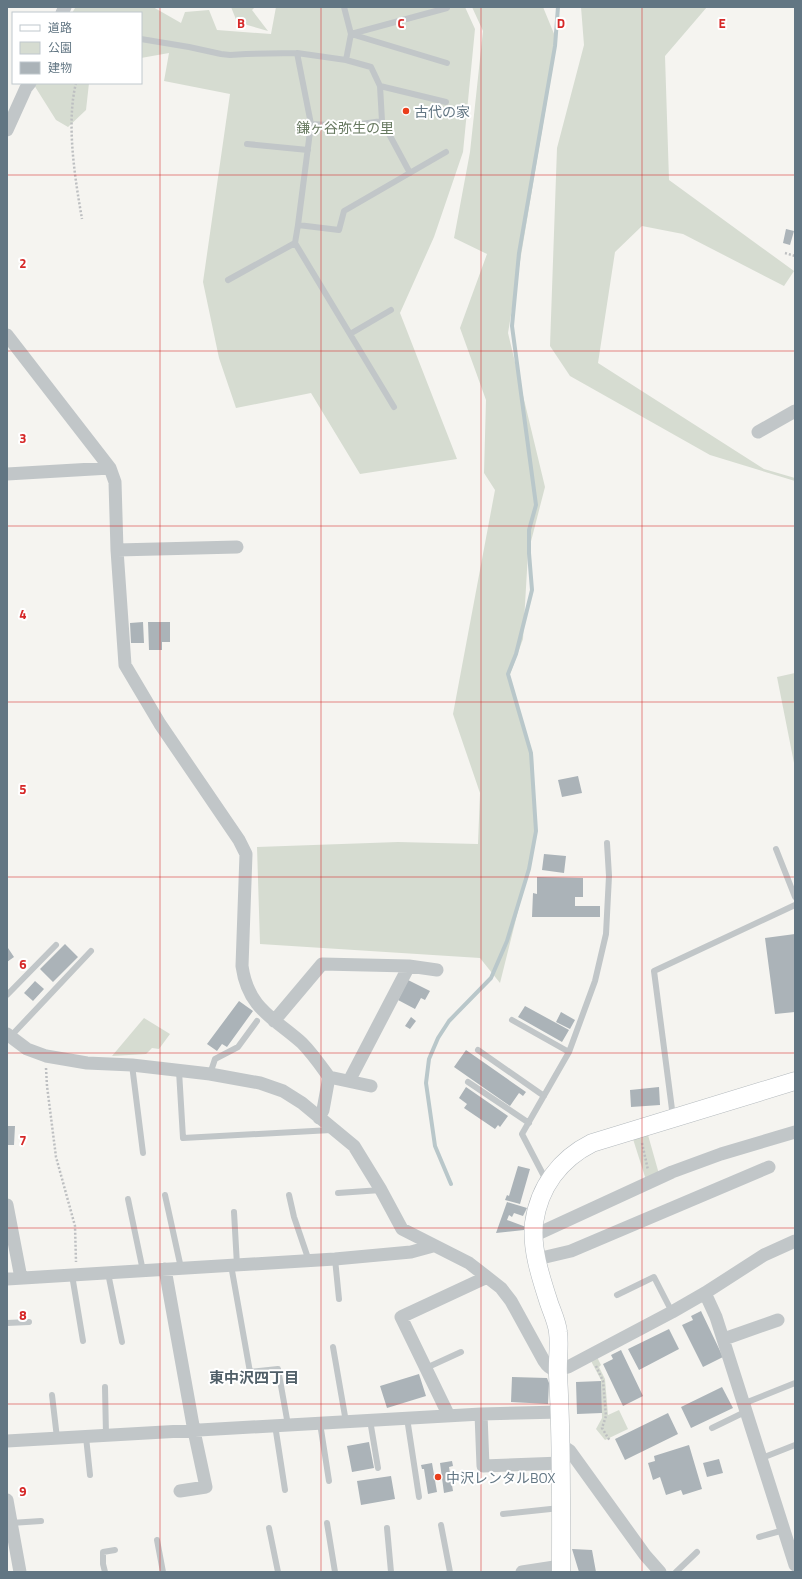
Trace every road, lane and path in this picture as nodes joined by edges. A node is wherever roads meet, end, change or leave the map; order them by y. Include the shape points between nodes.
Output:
1 (344, 7) edge
2 (447, 8) edge
3 (351, 34) junction
4 (142, 39) edge
5 (297, 53) junction
6 (346, 60) junction
7 (447, 63) dead end
8 (29, 84) edge
9 (76, 84) edge
10 (380, 86) junction
11 (446, 102) dead end
12 (382, 121) junction
13 (311, 124) junction
14 (7, 130) edge
15 (247, 144) dead end
16 (308, 150) junction
17 (446, 152) dead end
18 (410, 173) junction
19 (82, 219) dead end
20 (298, 225) junction
21 (295, 243) junction
22 (786, 253) dead end
23 (795, 256) edge
24 (228, 280) dead end
25 (391, 310) dead end
26 (350, 334) junction
27 (7, 335) edge
28 (394, 407) dead end
29 (795, 412) edge
30 (758, 432) dead end
31 (110, 468) junction
32 (7, 474) edge
33 (237, 547) dead end
34 (117, 550) junction
35 (607, 843) dead end
36 (776, 849) dead end
37 (795, 897) edge
38 (795, 905) edge
39 (56, 945) dead end
40 (91, 950) dead end
41 (409, 966) junction
42 (437, 970) dead end
43 (7, 995) edge
44 (512, 1020) dead end
45 (257, 1021) dead end
46 (274, 1021) junction
47 (8, 1035) edge
48 (478, 1050) dead end
49 (570, 1052) junction
50 (46, 1056) junction
51 (132, 1065) junction
52 (179, 1071) junction
53 (210, 1074) junction
54 (329, 1077) junction
55 (349, 1081) junction
56 (795, 1081) edge
57 (468, 1082) dead end
58 (371, 1086) dead end
59 (544, 1096) junction
60 (319, 1118) junction
61 (673, 1118) junction
62 (529, 1123) junction
63 (333, 1130) junction
64 (795, 1132) edge
65 (640, 1135) dead end
66 (143, 1153) dead end
67 (769, 1167) dead end
68 (651, 1182) junction
69 (548, 1183) junction
70 (381, 1190) junction
71 (338, 1193) dead end
72 (165, 1195) dead end
73 (289, 1195) dead end
74 (128, 1199) dead end
75 (7, 1205) edge
76 (234, 1212) dead end
77 (533, 1236) junction
78 (795, 1241) edge
79 (434, 1246) junction
80 (335, 1259) junction
81 (537, 1259) junction
82 (309, 1261) junction
83 (234, 1265) junction
84 (181, 1268) junction
85 (165, 1269) junction
86 (143, 1271) junction
87 (108, 1273) junction
88 (76, 1275) junction
89 (487, 1277) junction
90 (21, 1278) junction
91 (7, 1279) edge
92 (705, 1293) junction
93 (617, 1295) dead end
94 (339, 1299) dead end
95 (672, 1312) junction
96 (778, 1320) dead end
97 (29, 1322) dead end
98 (7, 1323) edge
99 (724, 1340) junction
100 (83, 1341) dead end
101 (122, 1342) dead end
102 (333, 1347) dead end
103 (461, 1352) dead end
104 (590, 1355) junction
105 (426, 1368) junction
106 (558, 1369) junction
107 (795, 1383) edge
108 (105, 1387) dead end
109 (52, 1395) dead end
110 (746, 1407) junction
111 (561, 1412) junction
112 (481, 1414) junction
113 (449, 1416) junction
114 (407, 1418) junction
115 (370, 1420) junction
116 (346, 1422) junction
117 (320, 1423) junction
118 (282, 1425) junction
119 (712, 1428) dead end
120 (194, 1430) junction
121 (106, 1435) junction
122 (86, 1436) junction
123 (57, 1438) junction
124 (7, 1441) edge
125 (610, 1441) dead end
126 (561, 1445) junction
127 (795, 1445) edge
128 (762, 1458) junction
129 (561, 1463) junction
130 (378, 1468) dead end
131 (90, 1475) dead end
132 (329, 1481) dead end
133 (285, 1490) dead end
134 (180, 1491) dead end
135 (419, 1497) dead end
136 (7, 1500) edge
137 (561, 1508) junction
138 (503, 1514) dead end
139 (41, 1520) dead end
140 (11, 1523) junction
141 (327, 1523) dead end
142 (441, 1525) dead end
143 (269, 1528) dead end
144 (387, 1528) dead end
145 (784, 1530) junction
146 (759, 1537) dead end
147 (157, 1540) dead end
148 (116, 1550) dead end
149 (697, 1552) dead end
150 (795, 1565) edge
151 (561, 1569) edge
152 (20, 1572) edge
153 (105, 1572) edge
154 (163, 1572) edge
155 (278, 1572) edge
156 (335, 1572) edge
157 (391, 1572) edge
158 (450, 1572) edge
159 (522, 1572) edge
160 (660, 1572) edge
161 (676, 1572) edge

1 - 3 lane
2 - 3 lane
3 - 6 lane
3 - 7 lane
4 - 5 lane via 230,55
5 - 6 lane
5 - 13 lane
6 - 10 lane via 371,67
8 - 14 street
9 - 19 path via 71,114
10 - 11 lane
10 - 12 lane
12 - 13 lane via 348,126
12 - 18 lane
13 - 16 lane
15 - 16 lane
16 - 20 lane
17 - 18 lane
18 - 20 lane via 344,211 339,230
20 - 21 lane
21 - 24 lane
21 - 26 lane
22 - 23 path
25 - 26 lane
26 - 28 lane
27 - 31 street
29 - 30 street
31 - 32 street
31 - 34 street via 115,482
33 - 34 street
34 - 46 street via 125,665 160,724 246,854 242,966 244,981 258,1006
35 - 49 lane via 609,876 606,934 595,981
36 - 37 lane
38 - 61 lane via 654,970
39 - 43 lane
40 - 47 lane
41 - 42 street
41 - 46 street via 322,964
41 - 55 street
44 - 49 lane
45 - 53 lane via 238,1048 214,1059
46 - 54 street via 303,1044
47 - 50 street via 27,1049
48 - 59 lane
49 - 59 lane
50 - 51 street via 87,1063
50 - 88 path via 56,1156 75,1226
51 - 52 street
51 - 66 lane
52 - 53 street
52 - 63 lane via 183,1138
53 - 60 street via 260,1083 283,1091
54 - 55 street
54 - 60 street
55 - 58 street
56 - 61 street
57 - 62 lane
59 - 62 lane
60 - 63 street
61 - 69 street via 592,1143 564,1162
62 - 69 lane via 522,1134
63 - 70 street via 354,1146
64 - 68 street via 721,1154
65 - 68 path
67 - 81 street via 571,1251
68 - 77 street
69 - 77 street via 544,1188 534,1222
70 - 71 lane
70 - 79 street via 402,1230
72 - 84 lane
73 - 82 lane
74 - 86 lane
75 - 90 street
76 - 83 lane
77 - 81 street
78 - 92 street via 764,1255
79 - 80 street via 411,1252
79 - 89 street via 469,1263
80 - 82 street
80 - 94 lane
81 - 106 street via 558,1332
82 - 83 street
83 - 84 street
83 - 118 lane via 250,1372 278,1369
84 - 85 street
85 - 86 street
85 - 120 street
86 - 87 street
87 - 88 street
87 - 101 lane
88 - 90 street
88 - 100 lane
89 - 105 street via 402,1317
89 - 106 street via 501,1288 511,1301 548,1367
90 - 91 street
92 - 95 street
92 - 99 street via 713,1307
93 - 95 lane via 654,1276
95 - 104 street
96 - 99 street
97 - 98 lane
99 - 110 street
102 - 116 lane
103 - 105 lane
104 - 106 street via 568,1367
104 - 125 path via 603,1381 606,1416 602,1428
105 - 113 street
106 - 111 street
107 - 110 lane
108 - 121 lane
109 - 123 lane
110 - 119 lane
110 - 128 street
111 - 112 street
111 - 126 street
112 - 113 street
112 - 129 street via 483,1466
113 - 114 street
114 - 115 street
114 - 135 lane
115 - 116 street
115 - 130 lane
116 - 117 street
117 - 118 street
117 - 132 lane
118 - 120 street
118 - 133 lane
120 - 121 street
120 - 134 street via 206,1487
121 - 122 street
122 - 123 street
122 - 131 lane
123 - 124 street
126 - 129 street
126 - 160 street via 570,1451
127 - 128 lane
128 - 145 street
129 - 137 street
136 - 140 street
137 - 138 lane
137 - 151 street
139 - 140 lane
140 - 152 street
141 - 156 lane
142 - 158 lane
143 - 155 lane
144 - 157 lane
145 - 146 lane
145 - 150 street
147 - 154 lane
148 - 153 lane via 104,1552
149 - 161 lane
151 - 159 street

